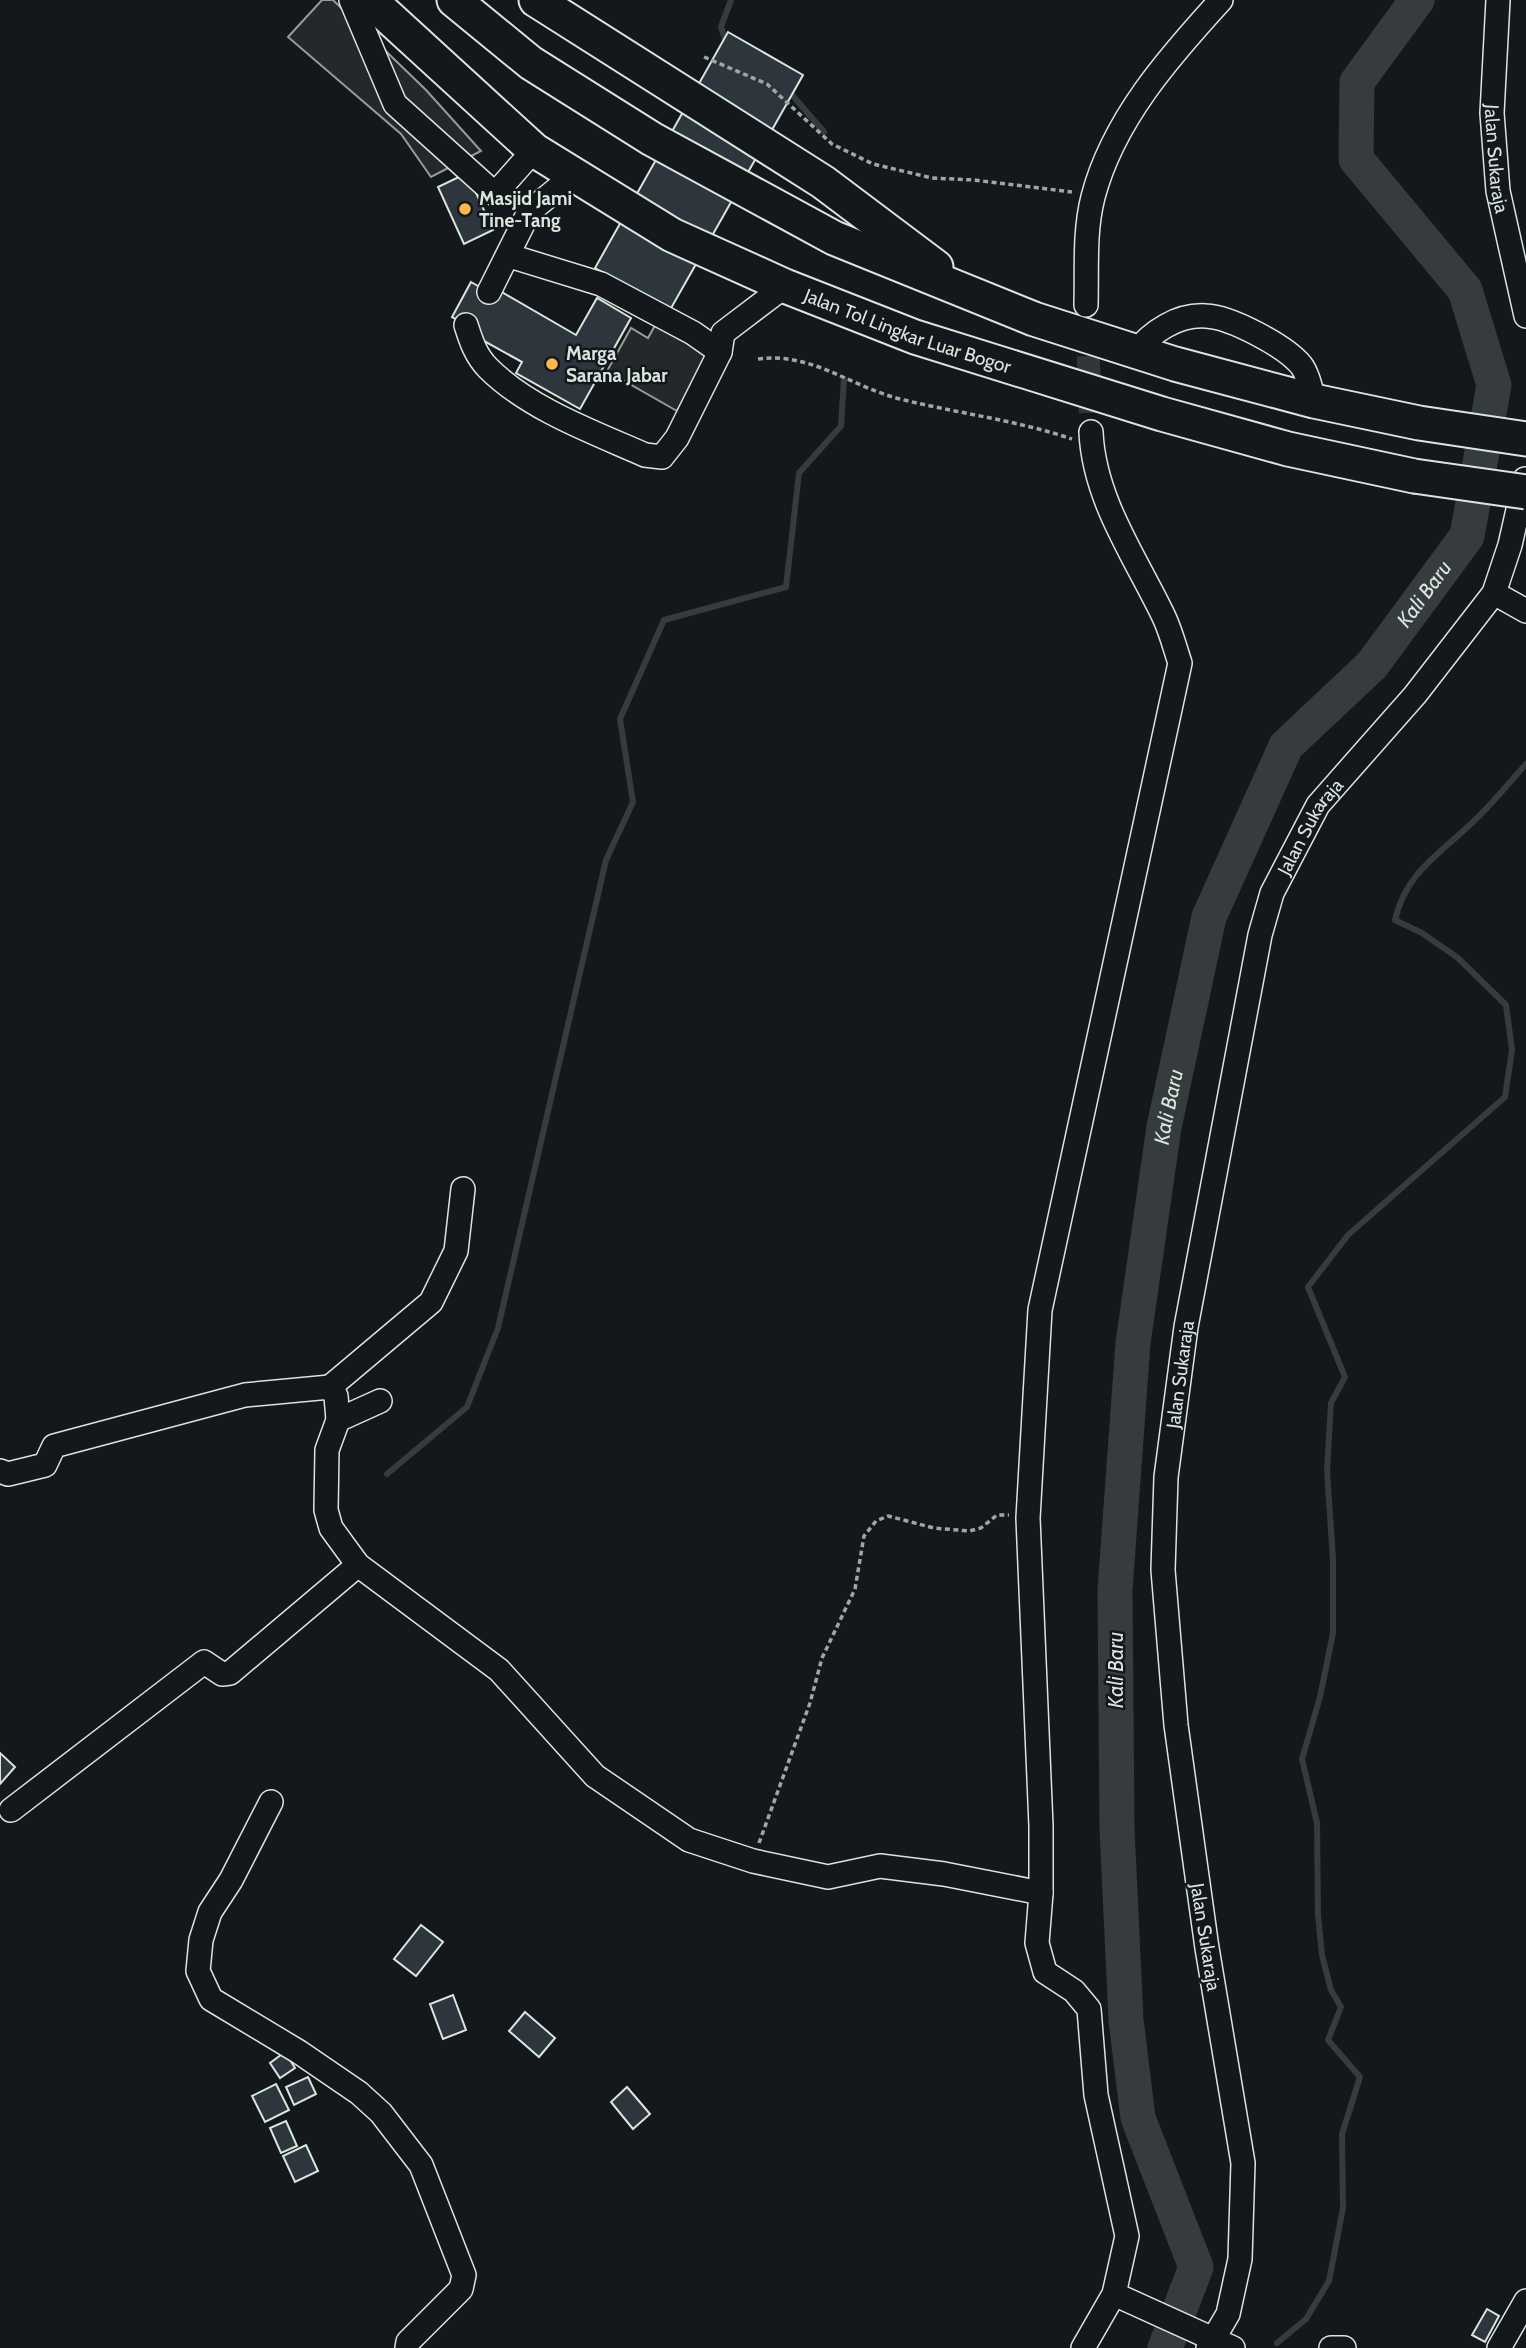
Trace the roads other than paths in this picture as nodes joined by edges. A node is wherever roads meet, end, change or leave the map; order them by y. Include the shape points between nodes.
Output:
1 (351, 0) edge
2 (370, 0) edge
3 (453, 0) edge
4 (536, 0) edge
5 (1221, 0) edge
6 (1498, 0) edge
7 (534, 150) junction
8 (574, 174) junction
9 (510, 256) junction
10 (785, 286) junction
11 (489, 292) tunnel mouth
12 (971, 293) junction
13 (1086, 305) tunnel mouth
14 (1526, 316) edge
15 (467, 325) dead end
16 (720, 352) junction
17 (1136, 352) junction
18 (1314, 401) junction
19 (1092, 439) tunnel mouth
20 (1526, 439) edge
21 (1526, 476) edge
22 (1526, 492) edge
23 (1494, 593) junction
24 (1526, 611) edge
25 (463, 1189) dead end
26 (330, 1387) junction
27 (380, 1401) dead end
28 (338, 1420) junction
29 (0, 1471) edge
30 (358, 1565) junction
31 (271, 1802) dead end
32 (11, 1810) dead end
33 (1041, 1893) junction
34 (1114, 2294) junction
35 (1526, 2301) edge
36 (1218, 2346) edge
37 (407, 2348) edge
38 (1083, 2348) edge
39 (1331, 2348) edge
40 (1344, 2348) edge
41 (1499, 2348) edge

1 - 7 street via 395,104 495,194
2 - 7 highway, Jalan Tol Lingkar Luar Bogor
3 - 12 highway via 531,63 652,139 834,238
4 - 12 highway via 823,182
5 - 13 street via 1156,73 1117,139 1093,196
6 - 14 street, Jalan Sukaraja via 1492,113 1498,191
7 - 8 highway, Jalan Tol Lingkar Luar Bogor
8 - 9 street via 529,212
8 - 10 highway, Jalan Tol Lingkar Luar Bogor via 672,235
9 - 11 street
9 - 16 street via 601,284
10 - 16 street via 723,333
10 - 22 highway, Jalan Tol Lingkar Luar Bogor, bridge via 915,337 1162,414 1288,449 1414,476
12 - 17 highway
15 - 16 street via 472,345 486,367 512,388 645,455 662,457 677,438
17 - 18 highway
17 - 18 street via 1149,336 1166,326 1206,316 1248,329 1288,353 1303,367
18 - 20 highway
19 - 33 street via 1100,484 1125,544 1166,620 1180,663 1040,1310 1028,1518
21 - 23 street, Jalan Sukaraja
23 - 24 street
23 - 36 street, Jalan Sukaraja via 1415,695 1318,805 1272,893 1260,935 1186,1327 1166,1477 1163,1570 1177,1738 1243,2163 1240,2259
25 - 26 street via 456,1251 431,1302
26 - 28 street via 336,1396
26 - 29 street via 245,1395 149,1419 54,1446 45,1465 8,1474
27 - 28 street
28 - 30 street via 327,1450 326,1510 331,1528
30 - 32 street via 230,1674 204,1662
30 - 33 street via 499,1670 595,1776 689,1840 753,1861 828,1877 880,1866
31 - 37 street via 206,1921 198,1971 211,1999 359,2093 381,2113 421,2165 464,2275 461,2289
33 - 34 street via 1037,1943 1045,1972 1074,1991 1088,2009 1096,2095 1127,2236
34 - 36 street
34 - 38 street
35 - 41 street
39 - 40 street

